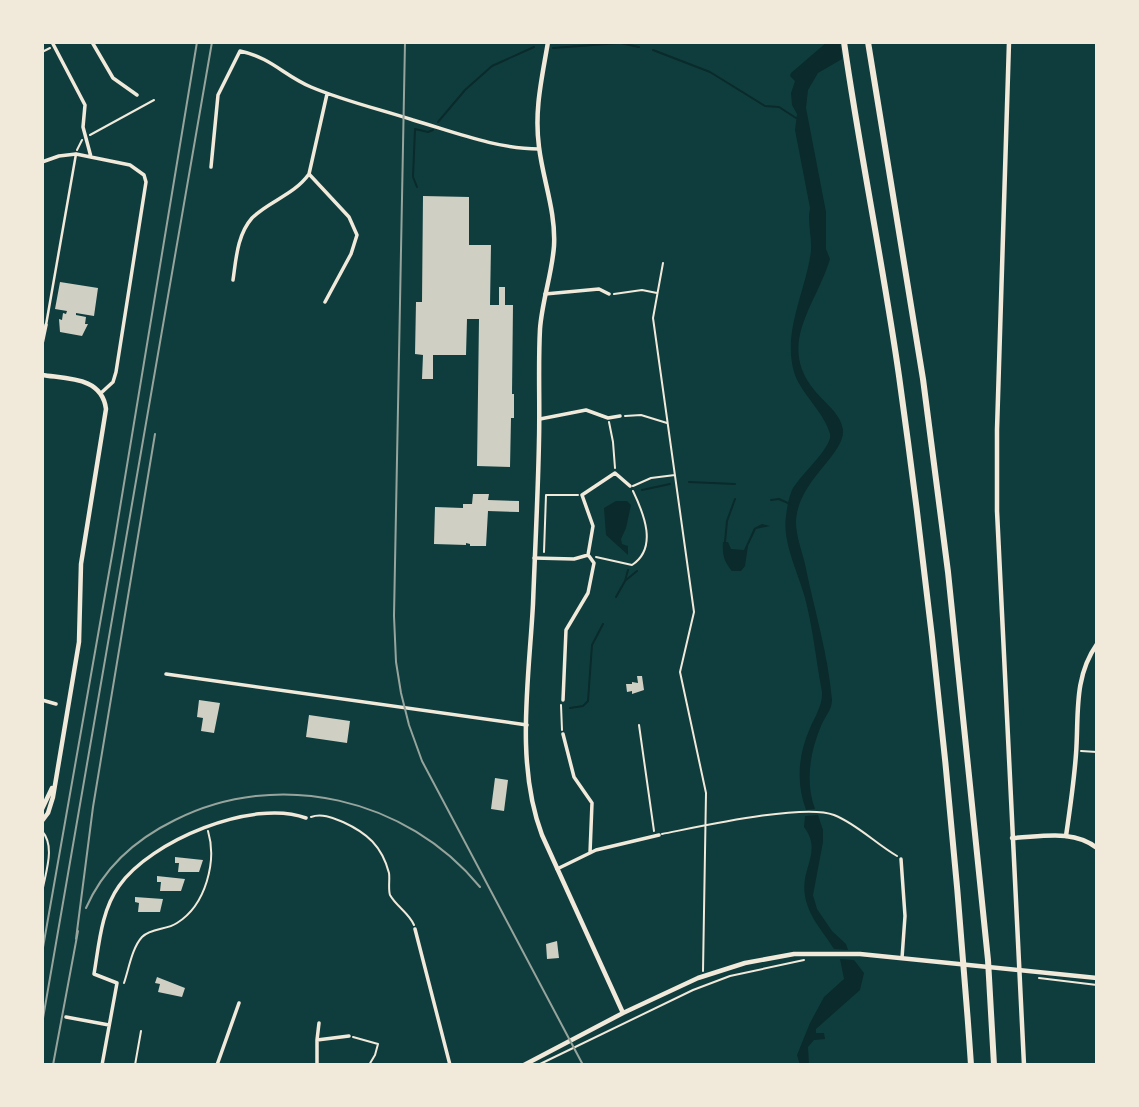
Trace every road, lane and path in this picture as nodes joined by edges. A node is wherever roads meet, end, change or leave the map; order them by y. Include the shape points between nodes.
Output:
1 (92, 42) edge
2 (548, 42) edge
3 (844, 42) edge
4 (1011, 42) edge
5 (868, 43) edge
6 (53, 44) edge
7 (42, 52) edge
8 (327, 94) junction
9 (137, 95) dead end
10 (153, 100) dead end
11 (86, 137) junction
12 (539, 149) junction
13 (76, 154) junction
14 (91, 157) junction
15 (42, 162) edge
16 (211, 167) dead end
17 (309, 174) junction
18 (663, 263) dead end
19 (233, 280) dead end
20 (657, 293) junction
21 (545, 294) junction
22 (610, 294) joint
23 (325, 302) dead end
24 (46, 325) joint
25 (42, 344) edge
26 (42, 375) edge
27 (102, 393) junction
28 (621, 416) joint
29 (608, 418) junction
30 (540, 419) junction
31 (668, 423) junction
32 (615, 473) junction
33 (676, 475) junction
34 (631, 487) junction
35 (582, 495) junction
36 (589, 555) junction
37 (534, 558) junction
38 (544, 559) junction
39 (1097, 644) edge
40 (166, 674) dead end
41 (42, 700) edge
42 (563, 700) joint
43 (56, 704) dead end
44 (527, 725) junction
45 (639, 725) dead end
46 (562, 734) joint
47 (1076, 751) junction
48 (1097, 752) edge
49 (54, 784) junction
50 (42, 809) edge
51 (308, 819) joint
52 (42, 821) edge
53 (706, 825) junction
54 (207, 828) junction
55 (42, 831) edge
56 (657, 835) junction
57 (1066, 836) junction
58 (1012, 838) junction
59 (1097, 848) edge
60 (590, 853) junction
61 (901, 859) joint
62 (557, 869) junction
63 (42, 893) edge
64 (415, 929) joint
65 (902, 958) junction
66 (808, 959) dead end
67 (703, 972) dead end
68 (1039, 978) dead end
69 (1097, 978) edge
70 (124, 983) dead end
71 (1097, 985) edge
72 (239, 1003) dead end
73 (623, 1013) junction
74 (66, 1017) dead end
75 (319, 1023) dead end
76 (109, 1025) junction
77 (141, 1031) dead end
78 (349, 1036) joint
79 (317, 1040) junction
80 (102, 1065) edge
81 (135, 1065) edge
82 (217, 1065) edge
83 (317, 1065) edge
84 (369, 1065) edge
85 (450, 1065) edge
86 (524, 1065) edge
87 (538, 1065) edge
88 (971, 1065) edge
89 (994, 1065) edge
90 (1024, 1065) edge

1 - 9 street via 113,78
2 - 12 street via 537,108
3 - 88 highway via 898,373 923,562 952,826
4 - 58 street via 997,430
5 - 89 highway via 923,379 946,558 988,960
6 - 7 path
6 - 11 street via 85,105
8 - 12 street via 487,141
8 - 16 street via 265,58 240,51 218,94
8 - 17 street
10 - 11 path
11 - 13 path
11 - 14 street
12 - 21 street via 554,232
13 - 14 street
13 - 15 street
13 - 24 street
14 - 27 street via 137,168 146,182 116,372
17 - 19 street via 253,218 240,239
17 - 23 street via 349,218 357,235
18 - 20 path
20 - 22 path
20 - 31 path via 653,318
21 - 22 street via 599,289
21 - 30 street via 539,341
24 - 25 street
26 - 27 street via 82,382
27 - 49 street via 106,415 81,564 79,642
28 - 29 street
28 - 31 path via 641,415
29 - 30 street via 586,411
29 - 32 path
30 - 37 street
31 - 33 path
32 - 34 street
32 - 35 street
33 - 34 path via 651,478
33 - 53 path via 694,612 680,672 703,773
34 - 36 path via 641,507 648,545 642,559 632,565
35 - 36 street via 593,526
35 - 38 path via 546,495
36 - 38 street
36 - 42 street via 594,563 588,593 566,630
37 - 38 street
37 - 44 street
39 - 47 street via 1079,685
40 - 44 street
41 - 43 street
42 - 46 path
44 - 62 street via 532,806
45 - 56 path
46 - 60 street via 574,777 592,803
47 - 48 path
47 - 57 street
49 - 50 street
49 - 52 street via 51,805
51 - 54 street via 260,812
51 - 64 path via 318,815 340,821 376,844 389,874 390,894
53 - 56 path
53 - 61 path via 818,812 841,818
53 - 67 path
54 - 70 path via 212,847 205,888 178,923 142,938
54 - 76 street via 154,854 130,874 111,899 94,974 117,983
55 - 63 path via 50,847
56 - 60 street
57 - 58 street
57 - 59 street
58 - 90 street
60 - 62 street
61 - 65 street
62 - 73 street
64 - 85 street
65 - 69 street
65 - 73 street via 826,953 769,958 698,978
66 - 87 path via 708,984
68 - 71 path
72 - 82 street
73 - 86 street
74 - 76 street
75 - 79 street
76 - 80 street
77 - 81 path
78 - 79 street
78 - 84 path via 377,1044
79 - 83 street

